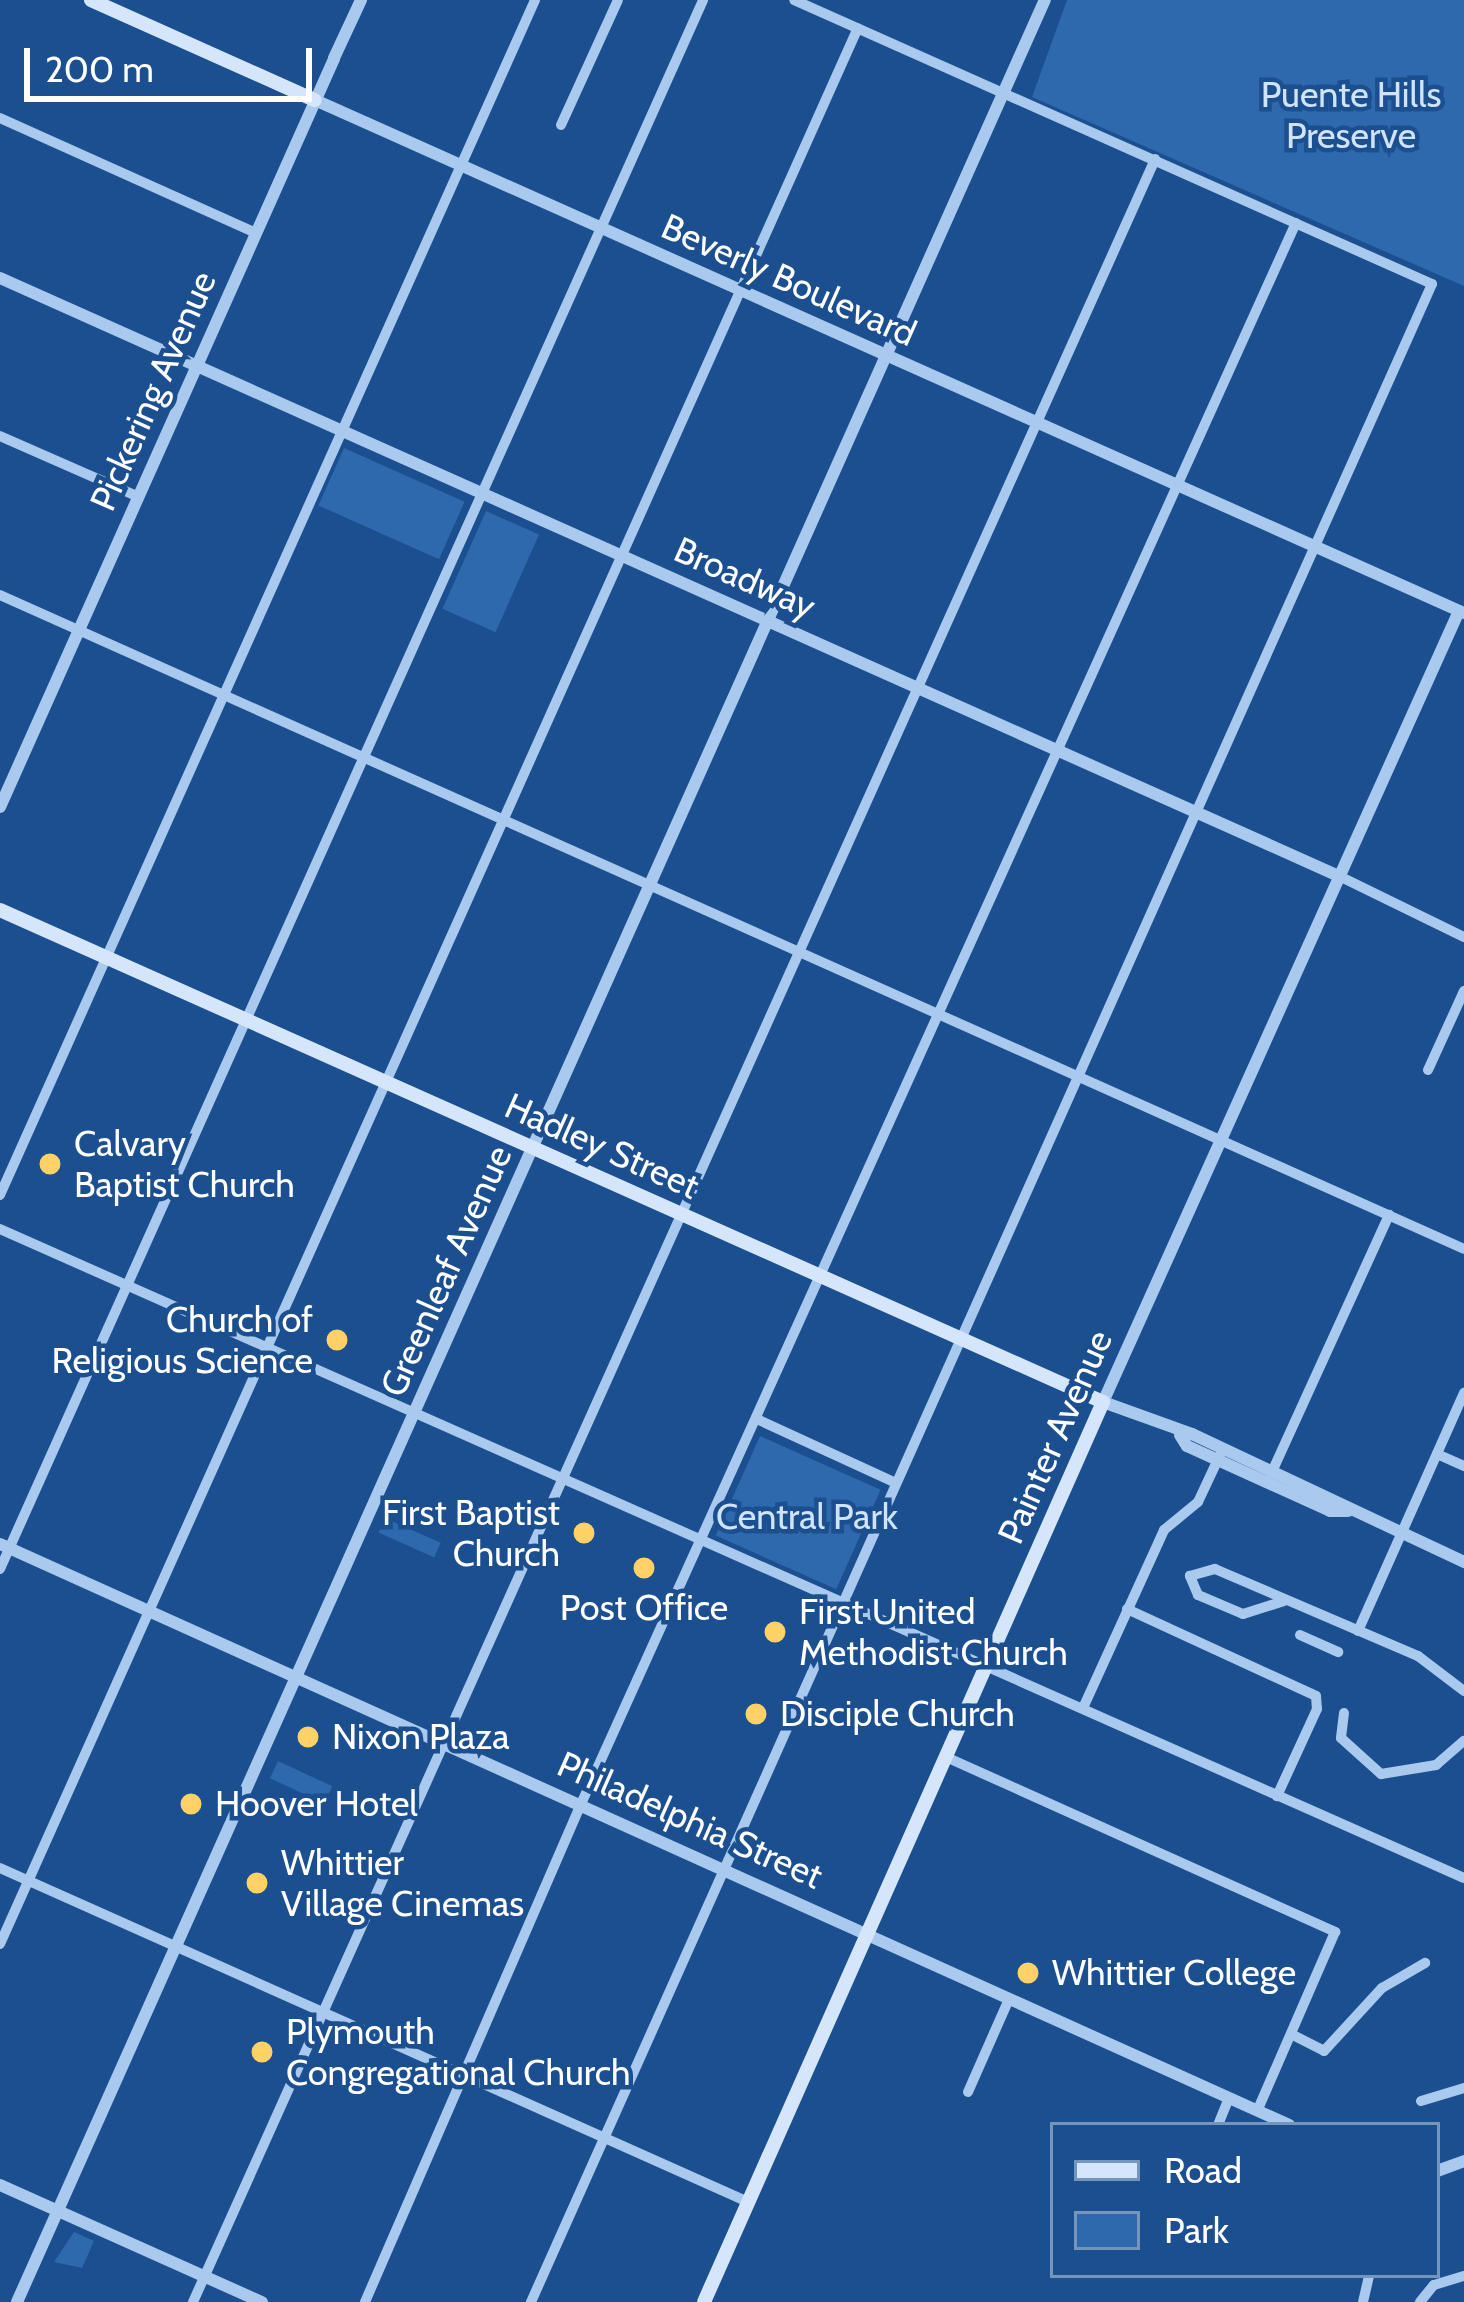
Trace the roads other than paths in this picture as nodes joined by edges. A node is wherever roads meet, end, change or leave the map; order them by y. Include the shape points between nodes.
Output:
1 (91, 0) edge
2 (361, 0) edge
3 (536, 0) edge
4 (618, 0) edge
5 (703, 0) edge
6 (794, 0) edge
7 (1045, 0) edge
8 (858, 28) junction
9 (1005, 92) junction
10 (315, 100) junction
11 (0, 118) edge
12 (561, 125) dead end
13 (1155, 159) junction
14 (460, 165) junction
15 (1296, 223) junction
16 (601, 227) junction
17 (256, 232) junction
18 (0, 278) edge
19 (741, 292) junction
20 (886, 356) junction
21 (197, 366) junction
22 (1034, 423) junction
23 (342, 430) junction
24 (0, 436) edge
25 (1175, 485) junction
26 (484, 494) junction
27 (139, 497) junction
28 (1315, 548) junction
29 (622, 556) junction
30 (0, 595) edge
31 (1462, 607) edge
32 (768, 621) junction
33 (80, 631) junction
34 (918, 688) junction
35 (223, 694) junction
36 (1056, 750) junction
37 (364, 758) junction
38 (0, 807) edge
39 (1197, 813) junction
40 (505, 820) junction
41 (1339, 876) junction
42 (651, 886) junction
43 (0, 910) edge
44 (1464, 937) edge
45 (799, 952) junction
46 (106, 957) junction
47 (1464, 991) edge
48 (939, 1014) junction
49 (247, 1019) junction
50 (1428, 1070) dead end
51 (1079, 1077) junction
52 (386, 1083) junction
53 (1221, 1140) junction
54 (533, 1149) junction
55 (0, 1196) edge
56 (682, 1215) junction
57 (1389, 1215) junction
58 (0, 1229) edge
59 (1464, 1249) edge
60 (825, 1278) junction
61 (128, 1287) junction
62 (962, 1341) junction
63 (264, 1349) junction
64 (1464, 1393) edge
65 (1103, 1402) junction
66 (413, 1418) junction
67 (760, 1420) junction
68 (1220, 1454) junction
69 (1437, 1454) junction
70 (1464, 1466) edge
71 (1270, 1476) junction
72 (558, 1481) junction
73 (894, 1482) junction
74 (1401, 1534) junction
75 (701, 1544) junction
76 (5, 1546) edge
77 (1464, 1562) edge
78 (0, 1569) edge
79 (1284, 1601) junction
80 (840, 1606) junction
81 (1127, 1609) junction
82 (148, 1610) junction
83 (1330, 1621) junction
84 (1358, 1630) junction
85 (1300, 1635) dead end
86 (1321, 1644) junction
87 (1338, 1652) dead end
88 (985, 1669) junction
89 (297, 1677) junction
90 (1464, 1691) edge
91 (1083, 1708) junction
92 (1344, 1713) dead end
93 (1464, 1741) edge
94 (443, 1742) junction
95 (946, 1757) junction
96 (1277, 1796) junction
97 (581, 1804) junction
98 (720, 1866) junction
99 (0, 1868) edge
100 (1464, 1878) edge
101 (28, 1880) junction
102 (868, 1932) junction
103 (0, 1944) edge
104 (177, 1945) junction
105 (1425, 1963) dead end
106 (1009, 1999) junction
107 (321, 2011) junction
108 (1291, 2034) junction
109 (461, 2073) junction
110 (1464, 2088) edge
111 (968, 2092) dead end
112 (1229, 2098) junction
113 (1421, 2101) dead end
114 (1257, 2111) junction
115 (1219, 2122) edge
116 (1281, 2122) edge
117 (603, 2137) junction
118 (0, 2185) edge
119 (748, 2202) junction
120 (58, 2210) junction
121 (204, 2276) junction
122 (1464, 2276) edge
123 (17, 2302) edge
124 (193, 2302) edge
125 (262, 2302) edge
126 (365, 2302) edge
127 (531, 2302) edge
128 (704, 2302) edge
129 (1420, 2302) edge

1 - 10 main road, Beverly Boulevard
2 - 10 street, Pickering Avenue
3 - 14 street
4 - 12 street
5 - 16 street
6 - 8 street
7 - 9 street, Greenleaf Avenue
8 - 9 street
8 - 19 street
9 - 13 street
9 - 20 street, Greenleaf Avenue
10 - 14 street, Beverly Boulevard
10 - 17 street, Pickering Avenue
11 - 17 street
13 - 15 street
13 - 22 street
14 - 16 street, Beverly Boulevard
14 - 23 street
15 - 25 street
15 - 28 street via 1432,284
16 - 19 street, Beverly Boulevard
16 - 26 street
17 - 21 street, Pickering Avenue
18 - 21 street, Broadway
19 - 20 street, Beverly Boulevard
19 - 29 street
20 - 22 street, Beverly Boulevard
20 - 32 street, Greenleaf Avenue
21 - 23 street, Broadway
21 - 27 street, Pickering Avenue
22 - 25 street, Beverly Boulevard
22 - 34 street
23 - 26 street, Broadway
23 - 35 street
24 - 27 street
25 - 28 street, Beverly Boulevard
25 - 36 street
26 - 29 street, Broadway
26 - 37 street
27 - 33 street, Pickering Avenue
28 - 31 street, Beverly Boulevard
28 - 39 street
29 - 32 street, Broadway
29 - 40 street
30 - 33 street
31 - 41 street, Painter Avenue
32 - 34 street, Broadway
32 - 42 street, Greenleaf Avenue
33 - 35 street
33 - 38 street, Pickering Avenue
34 - 36 street, Broadway
34 - 45 street
35 - 37 street
35 - 46 street
36 - 39 street, Broadway
36 - 48 street
37 - 40 street
37 - 49 street
39 - 41 street, Broadway
39 - 51 street
40 - 42 street
40 - 52 street
41 - 44 street, Broadway
41 - 53 street, Painter Avenue
42 - 45 street
42 - 54 street, Greenleaf Avenue
43 - 46 main road, Hadley Street
45 - 48 street
45 - 56 street
46 - 49 main road, Hadley Street
46 - 55 street
47 - 50 street
48 - 51 street
48 - 60 street
49 - 52 main road, Hadley Street
49 - 61 street
51 - 53 street
51 - 62 street
52 - 54 main road, Hadley Street
52 - 63 street
53 - 57 street
53 - 65 street, Painter Avenue
54 - 56 main road, Hadley Street
54 - 66 street, Greenleaf Avenue
56 - 60 main road, Hadley Street
56 - 72 street
57 - 59 street
57 - 71 street
58 - 61 street
60 - 62 main road, Hadley Street
60 - 67 street
61 - 63 street
61 - 76 street
62 - 65 main road, Hadley Street
62 - 73 street
63 - 66 street
63 - 82 street
64 - 69 street
65 - 68 street, Hadley Street
65 - 88 main road, Painter Avenue
66 - 72 street
66 - 89 street, Greenleaf Avenue
67 - 73 street
67 - 75 street
68 - 71 street, Hadley Street
68 - 81 street via 1198,1502 1164,1530
69 - 70 street
69 - 74 street
71 - 74 street, Hadley Street via 1330,1511 1348,1510
72 - 75 street
72 - 94 street
73 - 80 street
74 - 77 street, Hadley Street
74 - 84 street
75 - 80 street
75 - 97 street
76 - 78 street
76 - 82 street, Philadelphia Street
79 - 79 street via 1204,1567 1189,1581 1198,1594 1243,1614
79 - 83 street
80 - 88 street
80 - 98 street
81 - 91 street
81 - 96 street via 1316,1696
82 - 89 street, Philadelphia Street
82 - 101 street
83 - 84 street
83 - 86 street
84 - 90 street via 1418,1656
85 - 86 street
86 - 87 street
88 - 91 street
88 - 95 main road, Painter Avenue
89 - 94 street, Philadelphia Street
89 - 104 street, Greenleaf Avenue
91 - 96 street
92 - 93 street via 1341,1738 1381,1774 1436,1765
94 - 97 street, Philadelphia Street
94 - 107 street
95 - 102 main road, Painter Avenue
95 - 108 street via 1335,1932
96 - 100 street
97 - 98 street, Philadelphia Street
97 - 109 street
98 - 102 street, Philadelphia Street
98 - 117 street
99 - 101 street
101 - 103 street
101 - 104 street
102 - 106 street, Philadelphia Street
102 - 119 main road, Painter Avenue
104 - 107 street
104 - 120 street, Greenleaf Avenue
105 - 108 street via 1382,1988 1324,2051
106 - 111 street
106 - 112 street, Philadelphia Street
107 - 109 street
107 - 121 street
108 - 114 street
109 - 117 street
109 - 126 street
110 - 113 street
112 - 114 street, Philadelphia Street
112 - 115 street
114 - 116 street, Philadelphia Street
117 - 119 street
117 - 127 street
118 - 120 street
119 - 128 main road, Painter Avenue
120 - 121 street
120 - 123 street, Greenleaf Avenue
121 - 124 street
121 - 125 street
122 - 129 street via 1434,2285

